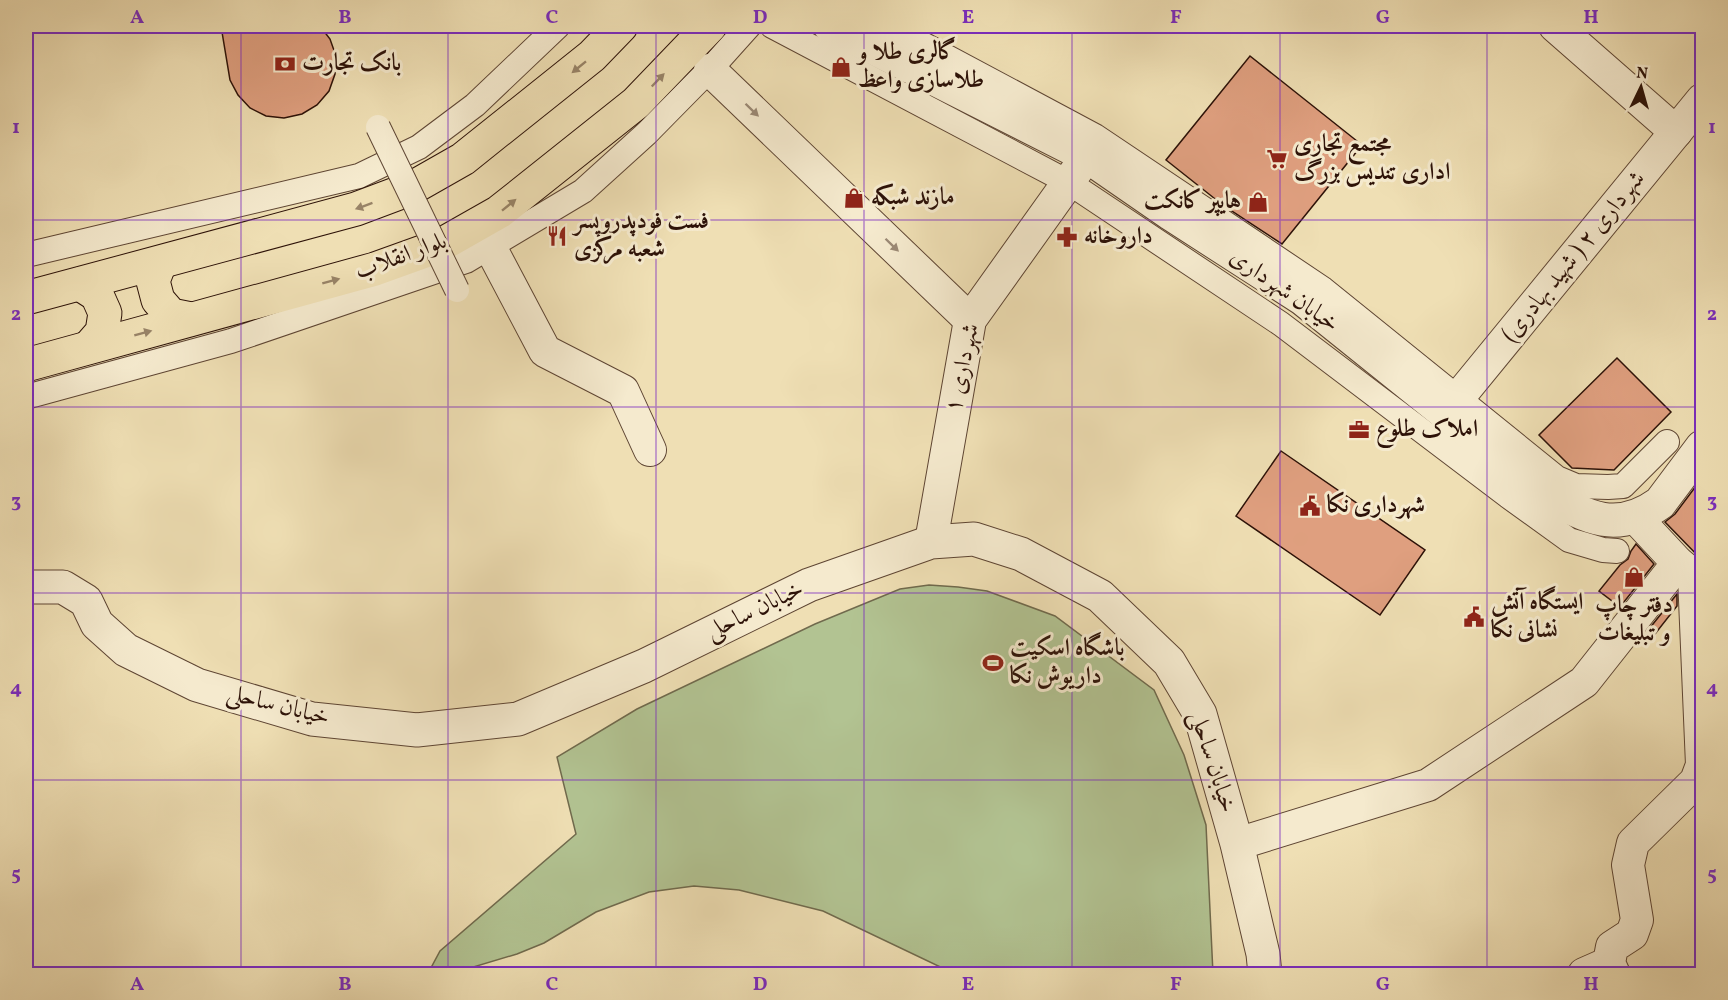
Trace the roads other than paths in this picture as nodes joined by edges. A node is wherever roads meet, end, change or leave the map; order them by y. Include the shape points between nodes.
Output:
1 (558, 26) edge
2 (621, 26) edge
3 (710, 26) edge
4 (749, 26) edge
5 (772, 26) edge
6 (831, 26) edge
7 (889, 26) edge
8 (1555, 26) edge
9 (710, 70) junction
10 (1702, 100) edge
11 (378, 128) dead end
12 (1676, 132) junction
13 (1086, 156) junction
14 (1068, 182) junction
15 (484, 235) junction
16 (26, 255) edge
17 (160, 263) junction
18 (80, 284) junction
19 (457, 290) dead end
20 (26, 298) edge
21 (191, 319) junction
22 (970, 320) junction
23 (89, 347) junction
24 (26, 365) edge
25 (26, 397) edge
26 (1452, 406) junction
27 (1668, 442) dead end
28 (1702, 447) edge
29 (650, 450) dead end
30 (1635, 518) junction
31 (931, 542) junction
32 (1617, 550) dead end
33 (1692, 572) edge
34 (26, 588) edge
35 (1237, 844) junction
36 (1602, 971) edge
37 (1265, 975) edge

1 - 16 street via 475,105 419,147 359,176
2 -> 17 main road via 592,56 463,159 412,188 356,209
15 -> 3 main road, بلوار انقلاب via 499,212 636,103
4 - 9 street
5 - 14 street
6 - 13 street, خیابان شهرداری
7 - 26 street via 1095,136 1323,290
8 - 12 street
9 - 15 street via 583,191
9 -> 22 street
10 - 12 street, شهرداری ۲ ( شهید بهادری)
11 - 19 street, bridge
12 - 26 street, شهرداری ۲ ( شهید بهادری)
13 - 14 street, شهرداری ۱
13 - 26 street, خیابان شهرداری via 1303,299
14 - 22 street, شهرداری ۱
14 - 32 street via 1281,324 1569,540
21 -> 15 main road, بلوار انقلاب
15 - 25 street via 466,261 231,341
15 - 29 street via 544,351 623,391
17 - 18 main road
17 - 21 main road via 153,281 158,300 171,315
18 - 20 main road
18 - 23 main road via 97,295 105,313 102,332
23 -> 21 main road, بلوار انقلاب
22 - 31 street, شهرداری ۱
23 - 24 main road, بلوار انقلاب
26 - 27 street via 1557,478 1576,486 1623,486
26 - 30 street, خیابان شهرداری via 1547,495 1582,514 1610,521
28 - 30 street, خیابان شهرداری via 1660,503
30 - 33 street
31 - 34 street, خیابان ساحلی via 809,585 645,666 518,719 417,730 312,719 197,685 126,650 97,624 86,601 63,587
31 - 35 street, خیابان ساحلی via 974,539 1021,554 1100,596 1169,662 1200,714
33 - 35 street via 1584,682 1428,785
33 - 36 street via 1702,765 1696,781 1633,843 1628,865 1637,920 1632,934 1612,948
35 - 37 street, خیابان ساحلی

